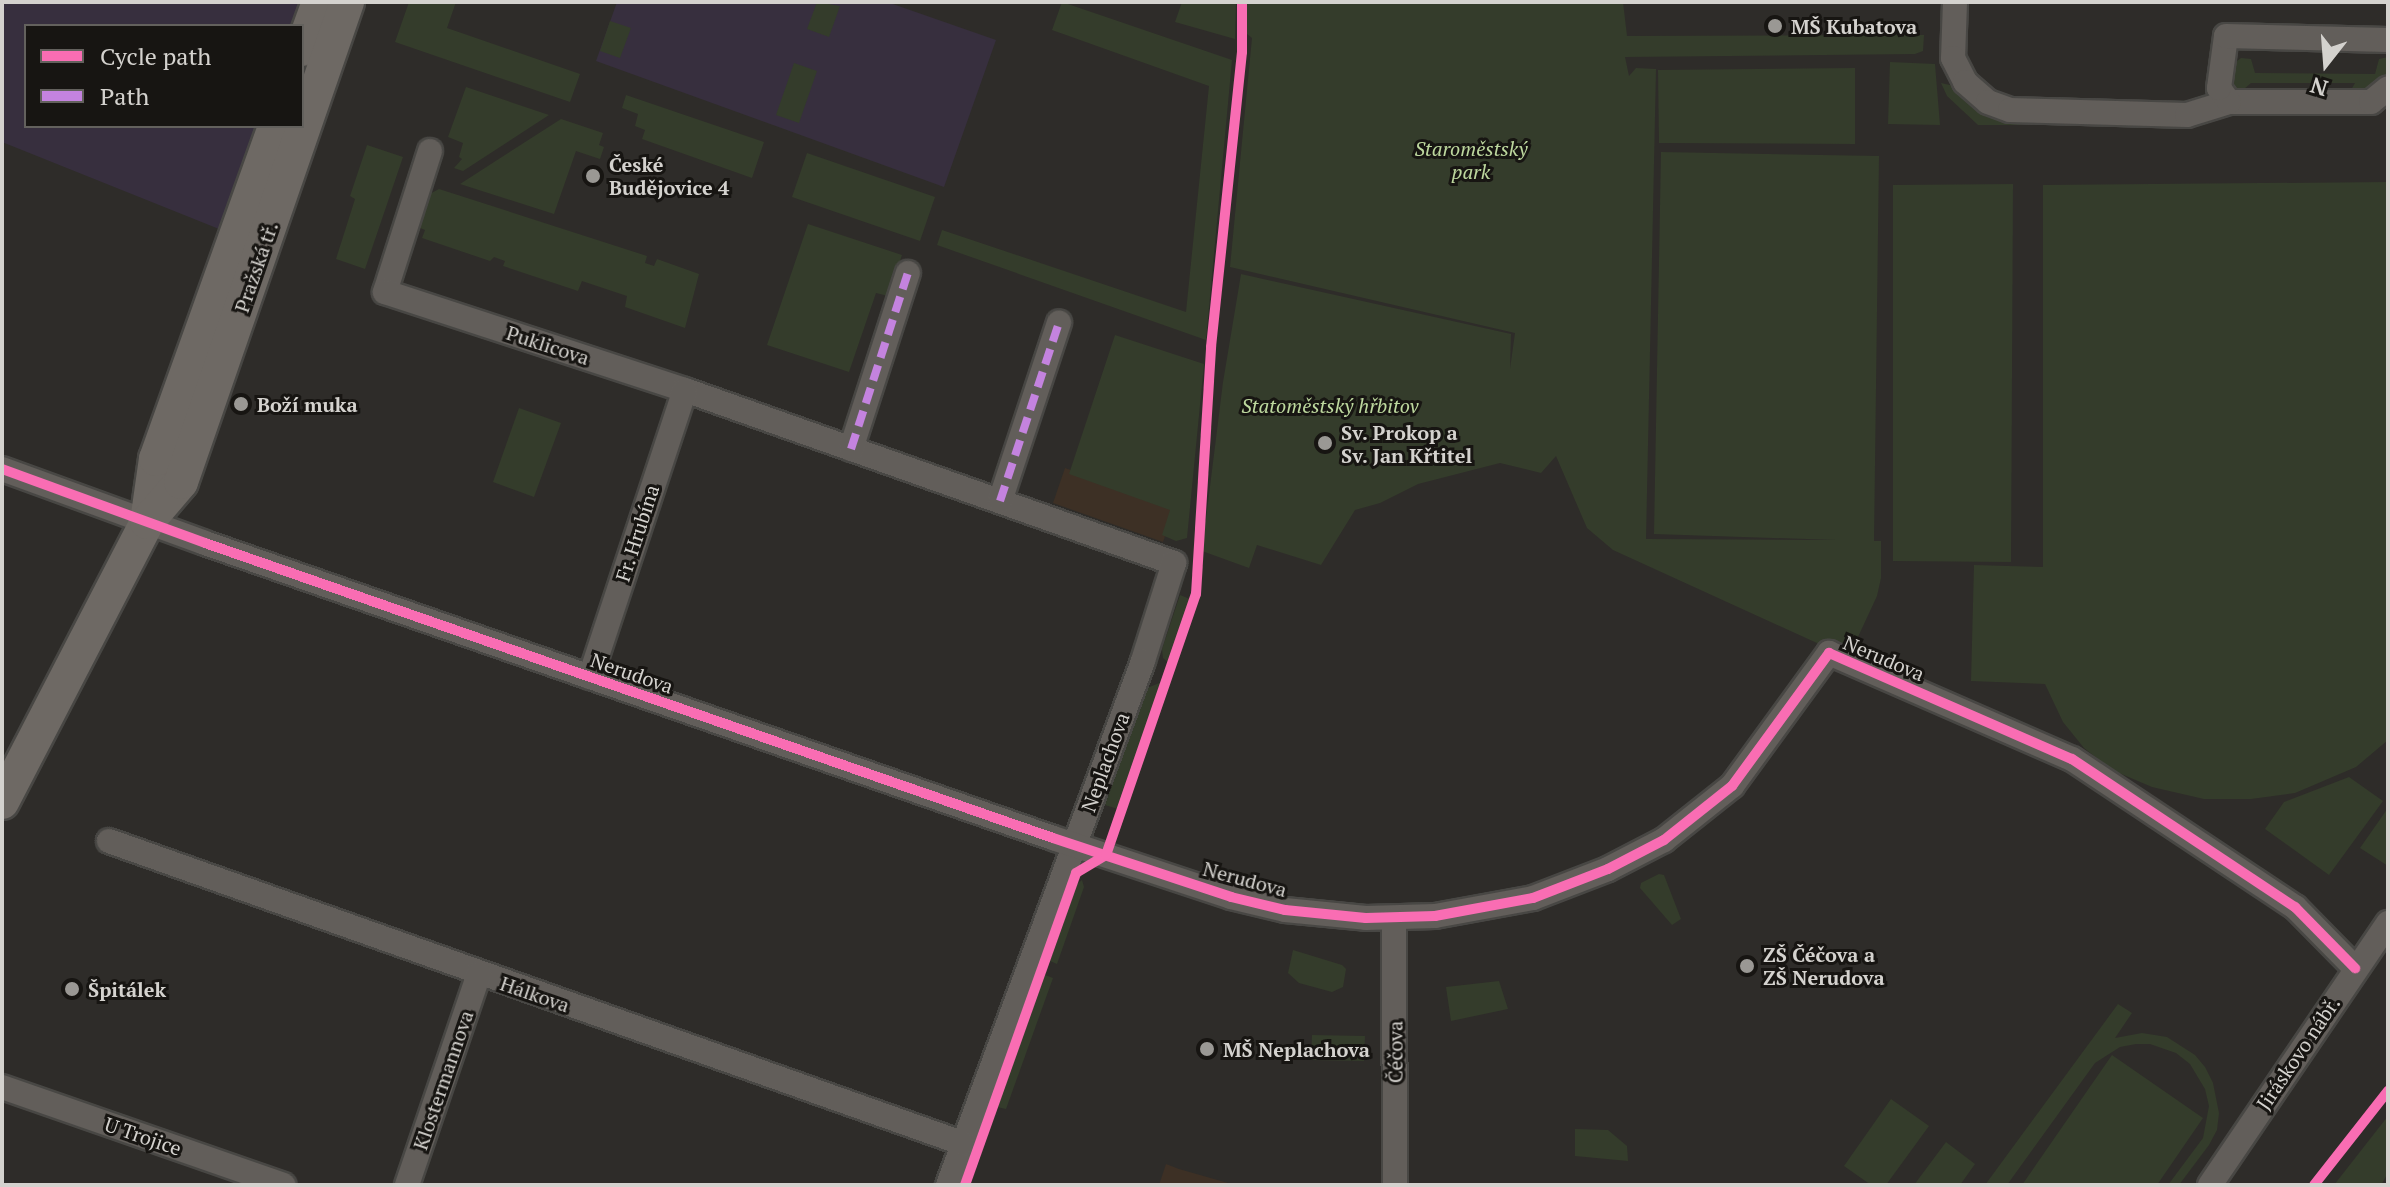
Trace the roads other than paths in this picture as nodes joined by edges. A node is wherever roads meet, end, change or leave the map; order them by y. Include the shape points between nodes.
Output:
1 (319, 2) edge
2 (347, 2) edge
3 (1955, 2) edge
4 (2388, 40) edge
5 (304, 43) edge
6 (2388, 88) edge
7 (2229, 102) junction
8 (304, 126) edge
9 (274, 128) edge
10 (303, 128) edge
11 (430, 151) dead end
12 (908, 273) dead end
13 (1059, 323) dead end
14 (685, 390) junction
15 (851, 449) junction
16 (2, 469) edge
17 (1000, 501) junction
18 (147, 522) junction
19 (1174, 563) joint
20 (590, 677) junction
21 (2, 802) edge
22 (109, 841) dead end
23 (1075, 845) junction
24 (1394, 919) junction
25 (2388, 923) edge
26 (2355, 968) junction
27 (479, 974) junction
28 (2, 1087) edge
29 (962, 1143) junction
30 (283, 1185) edge
31 (407, 1185) edge
32 (948, 1185) edge
33 (1395, 1185) edge
34 (2210, 1185) edge

1 - 5 street
2 - 8 street, Pražská tř.
3 - 7 street via 1953,58 1965,82 1988,102 2010,110 2187,115
4 - 7 street via 2226,36 2219,88
6 - 7 street via 2371,102
9 - 18 street, Pražská tř. via 156,459
10 - 18 street, Pražská tř. via 181,482
11 - 14 street, Puklicova via 385,292
12 - 15 street
13 - 17 street
14 - 15 street, Puklicova
14 - 20 street, Fr. Hrubína
15 - 17 street, Puklicova
16 - 18 street, Nerudova
17 - 19 street, Puklicova
18 - 20 street, Nerudova
18 - 21 street, Pražská tř.
19 - 23 street, Neplachova
20 - 23 street, Nerudova
22 - 27 street, Hálkova
23 - 24 street, Nerudova via 1285,910
23 - 29 street, Neplachova
24 - 26 street, Nerudova via 1533,898 1664,840 1732,786 1829,653 2072,759 2295,907
24 - 33 street, Čéčova
25 - 26 street, Jiráskovo nábř.
26 - 34 street, Jiráskovo nábř.
27 - 29 street, Hálkova
27 - 31 street, Klostermannova
28 - 30 street, U Trojice
29 - 32 street, Neplachova

